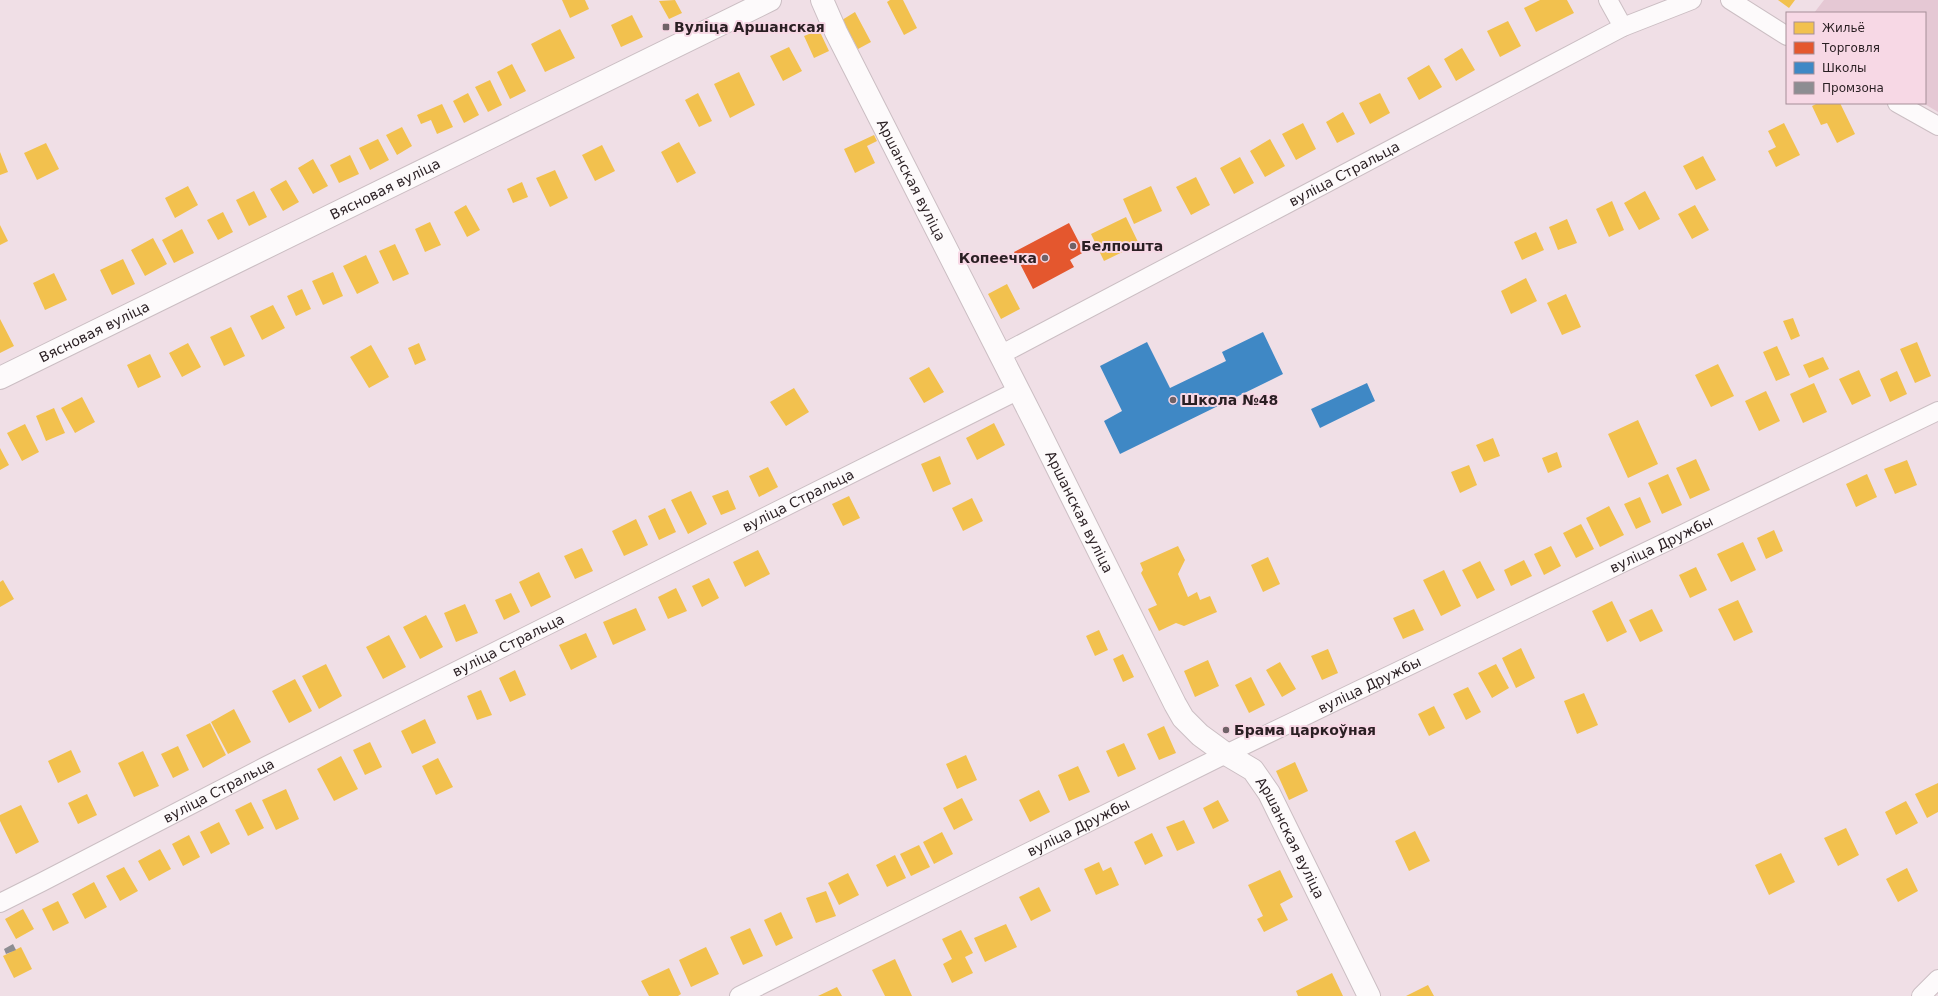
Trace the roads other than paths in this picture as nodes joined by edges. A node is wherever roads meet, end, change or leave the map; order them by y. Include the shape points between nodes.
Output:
1 (770, 0) edge
2 (822, 0) edge
3 (1608, 0) edge
4 (1692, 0) edge
5 (1730, 0) edge
6 (1623, 27) junction
7 (1786, 35) edge
8 (1899, 104) edge
9 (1938, 126) edge
10 (1000, 354) junction
11 (0, 378) edge
12 (1019, 390) junction
13 (1938, 411) edge
14 (1226, 754) junction
15 (0, 902) edge
16 (1938, 979) edge
17 (739, 996) edge
18 (1369, 996) edge
19 (1921, 996) edge

1 - 11 street, Вясновая вуліца
2 - 10 street, Аршанская вуліца
3 - 6 street
4 - 6 street, вуліца Стральца
5 - 7 street
6 - 10 street, вуліца Стральца
8 - 9 street
10 - 12 street, Аршанская вуліца
12 - 14 street, Аршанская вуліца via 1181,714 1200,735
12 - 15 street, вуліца Стральца via 266,766
13 - 14 street, вуліца Дружбы
14 - 17 street, вуліца Дружбы
14 - 18 street, Аршанская вуліца via 1253,770 1268,793
16 - 19 street

